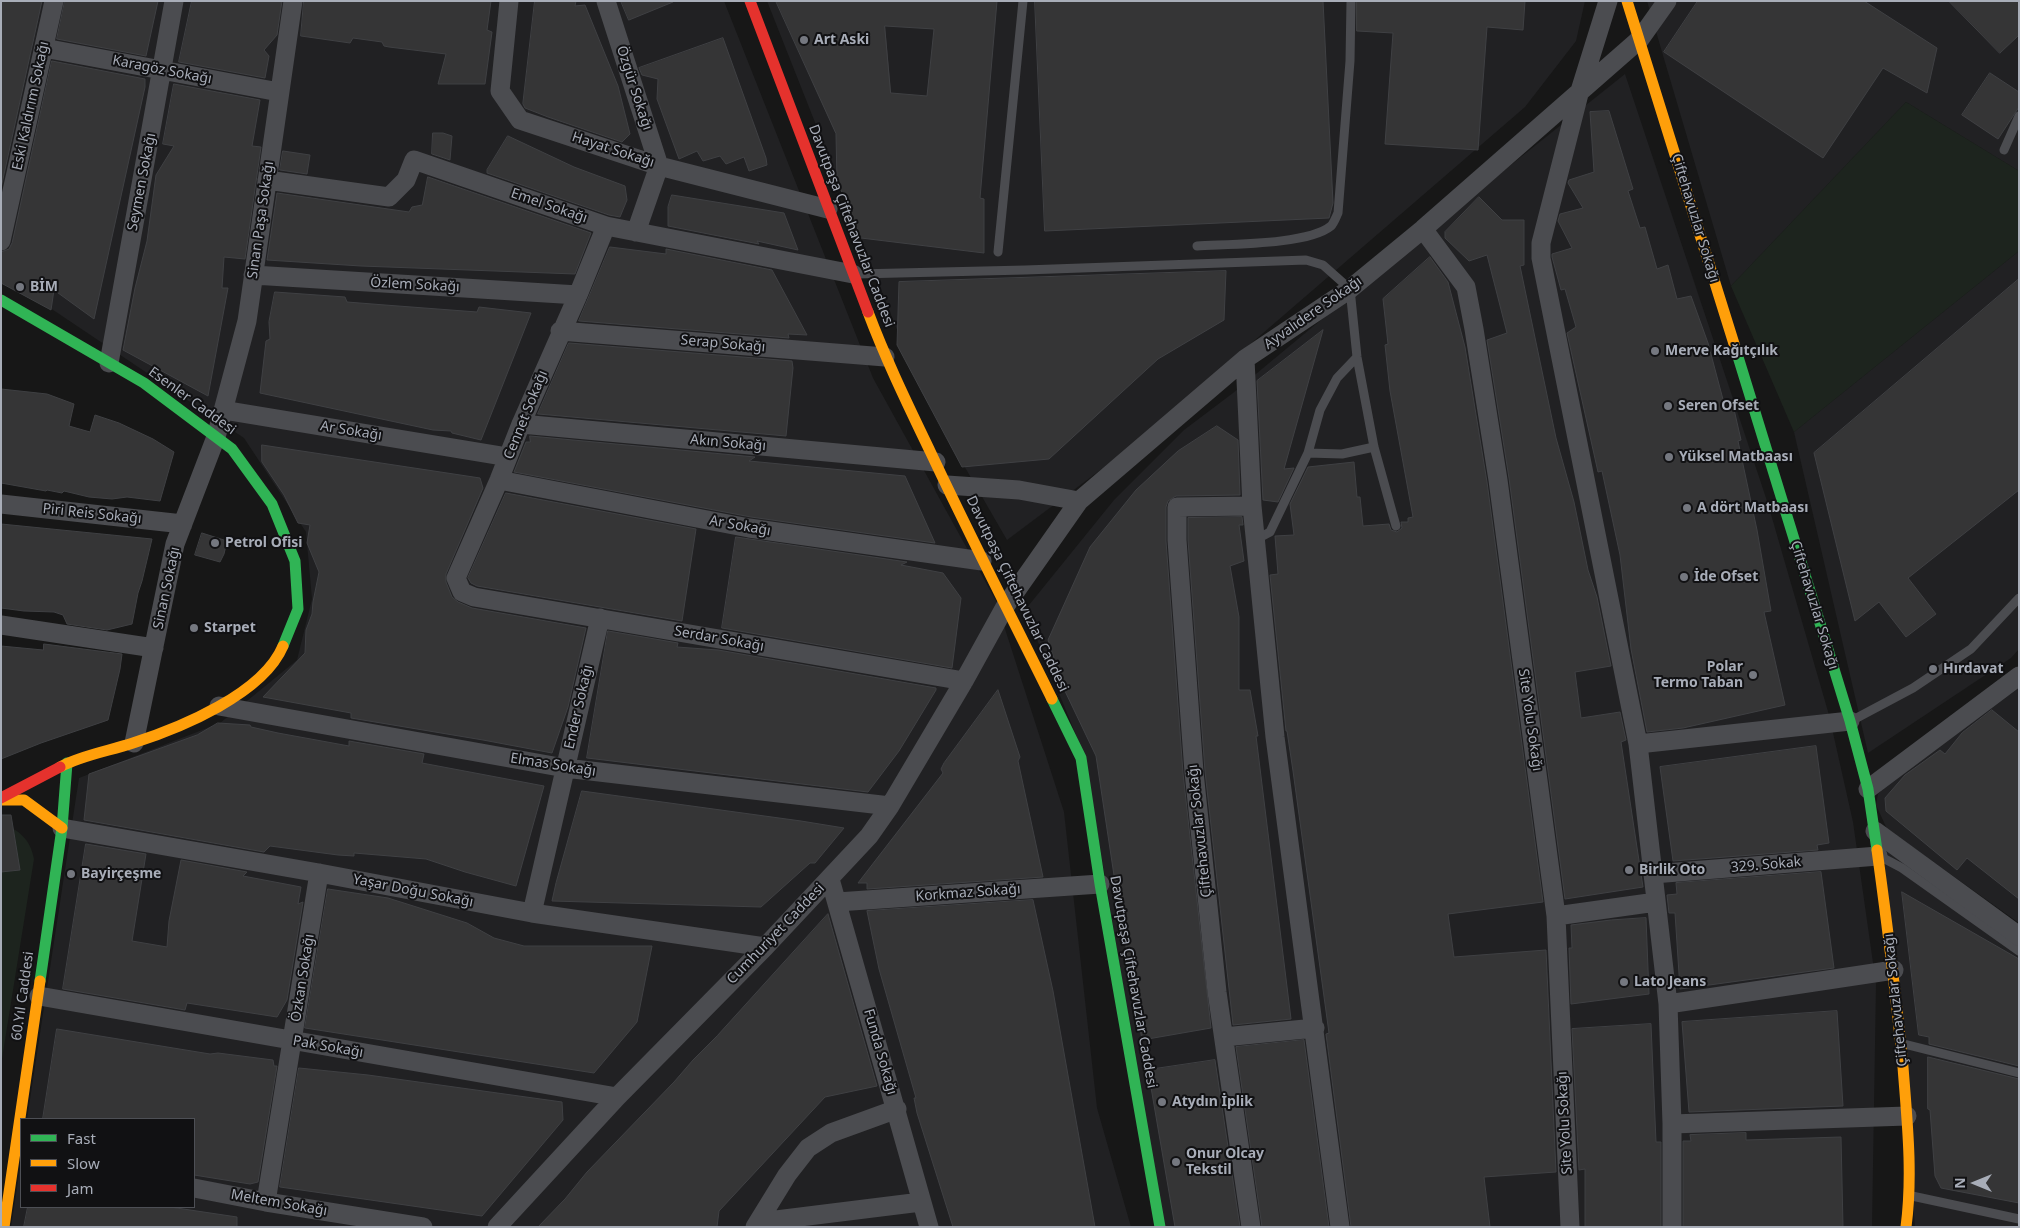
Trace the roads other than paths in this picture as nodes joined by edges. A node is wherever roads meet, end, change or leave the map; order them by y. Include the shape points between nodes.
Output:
1 (54, 1) edge
2 (174, 1) edge
3 (293, 1) edge
4 (509, 1) edge
5 (606, 1) edge
6 (750, 1) edge
7 (1022, 1) edge
8 (1351, 1) edge
9 (1667, 1) edge
10 (1606, 6) edge
11 (1629, 7) edge
12 (1640, 39) junction
13 (44, 48) junction
14 (163, 70) junction
15 (279, 92) junction
16 (1578, 94) junction
17 (2019, 116) edge
18 (2004, 150) dead end
19 (659, 166) junction
20 (267, 180) junction
21 (828, 209) junction
22 (606, 226) junction
23 (1423, 229) junction
24 (636, 232) junction
25 (1, 241) edge
26 (1197, 246) dead end
27 (998, 252) dead end
28 (852, 274) junction
29 (253, 275) junction
30 (1350, 289) junction
31 (578, 295) junction
32 (1, 300) edge
33 (560, 332) junction
34 (885, 357) junction
35 (1357, 357) junction
36 (1245, 359) junction
37 (109, 363) junction
38 (223, 410) junction
39 (521, 424) junction
40 (216, 437) junction
41 (1374, 447) junction
42 (1308, 453) junction
43 (508, 457) junction
44 (936, 462) junction
45 (499, 480) junction
46 (947, 485) junction
47 (1079, 501) junction
48 (1, 504) edge
49 (1252, 506) junction
50 (182, 524) junction
51 (1396, 526) dead end
52 (1256, 540) junction
53 (982, 561) junction
54 (474, 597) joint
55 (2019, 598) edge
56 (1006, 605) junction
57 (600, 618) junction
58 (1, 625) edge
59 (154, 648) junction
60 (2019, 676) edge
61 (964, 681) junction
62 (219, 706) junction
63 (1850, 721) junction
64 (134, 743) junction
65 (1638, 744) junction
66 (67, 763) junction
67 (565, 768) junction
68 (1868, 789) junction
69 (1, 799) edge
70 (890, 806) junction
71 (62, 828) junction
72 (1875, 831) junction
73 (1878, 856) junction
74 (319, 873) junction
75 (1653, 874) junction
76 (830, 879) junction
77 (1100, 884) junction
78 (837, 902) junction
79 (1656, 902) junction
80 (532, 914) junction
81 (1556, 916) junction
82 (2019, 936) edge
83 (765, 947) junction
84 (2019, 951) edge
85 (1894, 970) junction
86 (39, 996) junction
87 (1668, 1004) junction
88 (1315, 1028) junction
89 (1224, 1037) junction
90 (293, 1041) junction
91 (1902, 1043) junction
92 (2019, 1073) edge
93 (617, 1097) junction
94 (896, 1109) junction
95 (1907, 1116) junction
96 (23, 1118) edge
97 (1672, 1124) junction
98 (20, 1139) edge
99 (18, 1154) edge
100 (195, 1188) edge
101 (1910, 1195) junction
102 (266, 1202) junction
103 (921, 1202) junction
104 (2019, 1220) edge
105 (758, 1224) edge
106 (4, 1227) edge
107 (424, 1227) edge
108 (497, 1227) edge
109 (929, 1227) edge
110 (1160, 1227) edge
111 (1251, 1227) edge
112 (1340, 1227) edge
113 (1570, 1227) edge
114 (1672, 1227) edge
115 (1906, 1227) edge

1 - 13 street, Eski Kaldırım Sokağı
2 - 14 street, Seymen Sokağı
3 - 15 street, Sinan Paşa Sokağı
4 - 19 street, Hayat Sokağı via 500,91 520,120
5 - 19 street, Özgür Sokağı
6 - 21 main road, Davutpaşa Çiftehavuzlar Caddesi
7 - 27 lane
8 - 26 lane via 1350,61 1339,203 1332,225 1316,234 1285,240
9 - 12 street, Ayvalıdere Sokağı
10 - 11 street via 1611,9
10 - 16 street
11 - 12 main road, Çiftehavuzlar Sokağı
12 - 16 street, Ayvalıdere Sokağı
12 - 63 main road, Çiftehavuzlar Sokağı
13 - 14 street, Karagöz Sokağı
13 - 25 street, Eski Kaldırım Sokağı
14 - 15 street, Karagöz Sokağı
14 - 37 street, Seymen Sokağı
15 - 20 street, Sinan Paşa Sokağı
16 - 23 street, Ayvalıdere Sokağı
16 - 65 street via 1541,243 1541,258
17 - 18 lane
19 - 21 street, Hayat Sokağı
19 - 24 street
20 - 22 street, Emel Sokağı via 389,197 406,180 414,160
20 - 29 street, Sinan Paşa Sokağı
21 - 28 main road, Davutpaşa Çiftehavuzlar Caddesi
22 - 24 street, Emel Sokağı
22 - 31 street, Cennet Sokağı
23 - 30 street, Ayvalıdere Sokağı
23 - 81 street, Site Yolu Sokağı via 1466,287 1498,480
24 - 28 street, Emel Sokağı
28 - 30 lane via 1306,260 1323,265
28 - 34 main road, Davutpaşa Çiftehavuzlar Caddesi
29 - 31 street, Özlem Sokağı
29 - 38 street, Sinan Paşa Sokağı via 247,321
30 - 35 lane
30 - 36 street, Ayvalıdere Sokağı
31 - 33 street, Cennet Sokağı
32 - 37 main road, Esenler Caddesi
33 - 34 street, Serap Sokağı
33 - 39 street, Cennet Sokağı
34 - 44 main road, Davutpaşa Çiftehavuzlar Caddesi
35 - 41 lane
35 - 42 lane via 1338,378 1320,410
36 - 47 street, Ayvalıdere Sokağı
36 - 49 street
37 - 40 main road, Esenler Caddesi via 144,384
38 - 40 street, Sinan Paşa Sokağı
38 - 43 street, Ar Sokağı
39 - 43 street, Cennet Sokağı
39 - 44 street, Akın Sokağı
40 - 50 street, Sinan Sokağı
40 - 62 main road, Esenler Caddesi via 232,449 272,504 295,561 298,609 278,658 252,686
41 - 42 lane via 1342,454
41 - 51 lane
42 - 52 lane via 1270,532
43 - 45 street, Cennet Sokağı
44 - 46 main road, Davutpaşa Çiftehavuzlar Caddesi
45 - 53 street, Ar Sokağı via 749,528
45 - 54 street, Cennet Sokağı via 456,578 462,592
46 - 47 street via 1019,490
46 - 53 main road, Davutpaşa Çiftehavuzlar Caddesi
47 - 56 street, Ayvalıdere Sokağı
48 - 50 street, Piri Reis Sokağı
49 - 52 street
49 - 89 street, Çiftehavuzlar Sokağı via 1177,507 1194,772
50 - 59 street, Sinan Sokağı
52 - 88 street via 1275,736
53 - 56 main road, Davutpaşa Çiftehavuzlar Caddesi
54 - 57 street, Serdar Sokağı
55 - 63 lane via 1971,649 1913,688
56 - 61 street, Cumhuriyet Caddesi
56 - 77 main road, Davutpaşa Çiftehavuzlar Caddesi via 1081,758
57 - 61 street, Serdar Sokağı
57 - 67 street, Ender Sokağı
58 - 59 street
59 - 64 street, Sinan Sokağı
60 - 68 street
61 - 70 street, Cumhuriyet Caddesi
62 - 64 main road, Esenler Caddesi via 192,721
62 - 67 street, Elmas Sokağı
63 - 65 street
63 - 68 main road, Çiftehavuzlar Sokağı
64 - 66 main road, Esenler Caddesi
65 - 75 street
66 - 69 main road, Esenler Caddesi
66 - 71 main road, 60.Yıl Caddesi
67 - 70 street, Elmas Sokağı
67 - 80 street, Ender Sokağı
68 - 72 main road, Çiftehavuzlar Sokağı
69 - 71 main road via 24,800
70 - 76 street, Cumhuriyet Caddesi via 869,836
71 - 74 street, Yaşar Doğu Sokağı
71 - 86 main road, 60.Yıl Caddesi
72 - 73 main road, Çiftehavuzlar Sokağı
72 - 82 street
73 - 75 street, 329. Sokak
73 - 84 lane via 1902,868
73 - 85 main road, Çiftehavuzlar Sokağı
74 - 80 street, Yaşar Doğu Sokağı
74 - 90 street, Özkan Sokağı
75 - 79 street
76 - 78 street, Funda Sokağı
76 - 83 street, Cumhuriyet Caddesi
77 - 78 street, Korkmaz Sokağı
77 - 110 main road, Davutpaşa Çiftehavuzlar Caddesi
78 - 94 street, Funda Sokağı
79 - 81 street
79 - 87 street
80 - 83 street, Yaşar Doğu Sokağı
81 - 113 street, Site Yolu Sokağı
83 - 93 street, Cumhuriyet Caddesi
85 - 87 street
85 - 91 main road, Çiftehavuzlar Sokağı
86 - 90 street, Pak Sokağı
86 - 96 main road, 60.Yıl Caddesi
87 - 97 street
88 - 89 street
88 - 112 street
89 - 111 street, Çiftehavuzlar Sokağı
90 - 93 street, Pak Sokağı
90 - 102 street, Özkan Sokağı
91 - 92 lane
91 - 95 main road, Çiftehavuzlar Sokağı
93 - 108 street, Cumhuriyet Caddesi
94 - 103 street, Funda Sokağı
94 - 105 street via 831,1133 808,1148 787,1175
95 - 97 street
95 - 101 main road, Çiftehavuzlar Sokağı
97 - 114 street
98 - 99 main road, 60.Yıl Caddesi
99 - 106 main road, 60.Yıl Caddesi
100 - 102 street, Meltem Sokağı
101 - 104 lane
101 - 115 main road, Çiftehavuzlar Sokağı
102 - 107 street, Meltem Sokağı
103 - 105 street
103 - 109 street, Funda Sokağı

